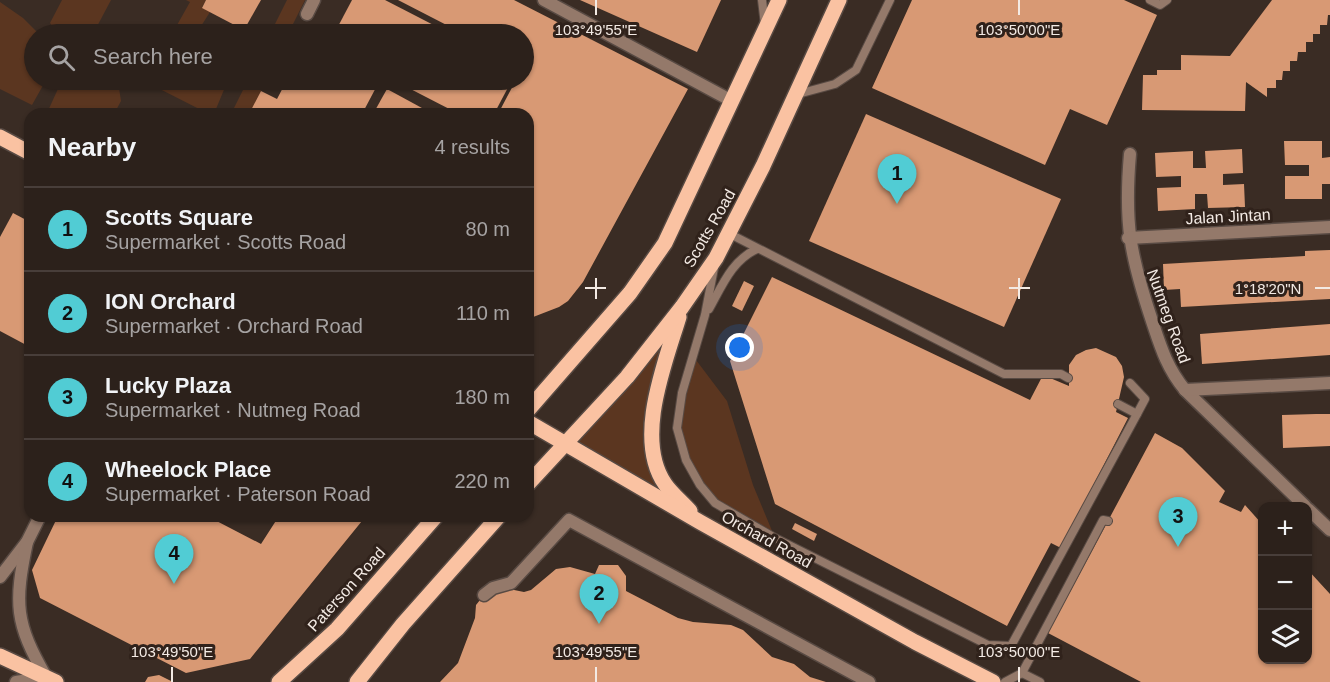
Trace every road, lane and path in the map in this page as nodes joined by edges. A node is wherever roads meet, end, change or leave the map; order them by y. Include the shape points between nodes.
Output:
1 (314, 0) edge
2 (544, 0) edge
3 (762, 0) edge
4 (779, 0) edge
5 (839, 0) edge
6 (891, 0) edge
7 (1150, 0) edge
8 (1167, 0) edge
9 (308, 14) dead end
10 (765, 29) junction
11 (797, 94) junction
12 (732, 100) junction
13 (0, 137) edge
14 (24, 150) edge
15 (1130, 154) dead end
16 (1330, 227) edge
17 (730, 234) junction
18 (1128, 238) junction
19 (757, 249) junction
20 (716, 258) junction
21 (682, 307) junction
22 (705, 315) junction
23 (1068, 378) dead end
24 (1130, 383) dead end
25 (1330, 383) edge
26 (1185, 390) junction
27 (534, 403) edge
28 (1118, 404) dead end
29 (1137, 414) junction
30 (534, 426) edge
31 (564, 445) junction
32 (534, 478) edge
33 (1300, 502) edge
34 (1312, 514) edge
35 (1108, 521) dead end
36 (37, 522) edge
37 (431, 522) edge
38 (494, 522) edge
39 (700, 522) junction
40 (1330, 530) edge
41 (27, 542) junction
42 (0, 577) edge
43 (484, 595) dead end
44 (0, 656) edge
45 (1022, 673) junction
46 (51, 680) edge
47 (16, 682) edge
48 (279, 682) edge
49 (357, 682) edge
50 (869, 682) edge
51 (993, 682) edge
52 (1005, 682) edge
53 (1040, 682) edge

1 - 9 street
2 - 12 street
3 - 10 lane
4 - 10 main road, Scotts Road
5 - 11 main road, Scotts Road
6 - 11 lane via 856,70 835,84
7 - 8 lane via 1160,5
10 - 12 main road, Scotts Road
11 - 17 main road, Scotts Road
12 - 27 main road, Scotts Road via 665,243 630,293
13 - 14 main road
15 - 18 street, Nutmeg Road
16 - 18 street, Jalan Jintan
17 - 19 lane
17 - 20 main road, Scotts Road
18 - 26 street, Nutmeg Road via 1169,370
19 - 22 lane via 737,262
19 - 23 lane via 1004,374 1052,373
20 - 21 main road, Scotts Road
20 - 22 lane
21 - 31 main road, Scotts Road via 627,377
21 - 39 main road via 658,386 652,440 654,460 664,483
22 - 29 lane via 682,393 677,428 686,460 715,503 775,538 988,645 1011,646
24 - 29 lane via 1145,399
25 - 26 street
26 - 33 street, Nutmeg Road
28 - 29 lane
30 - 31 main road, Orchard Road
31 - 32 main road
31 - 39 main road, Orchard Road
34 - 40 street, Nutmeg Road
35 - 45 lane via 1103,520
36 - 41 street
37 - 48 main road, Paterson Road via 337,629
38 - 49 main road
39 - 51 main road, Orchard Road
41 - 42 street
41 - 46 street via 20,577 20,621 27,644
43 - 50 street via 511,583 569,520
44 - 46 main road
45 - 52 lane
45 - 53 lane
46 - 47 street

